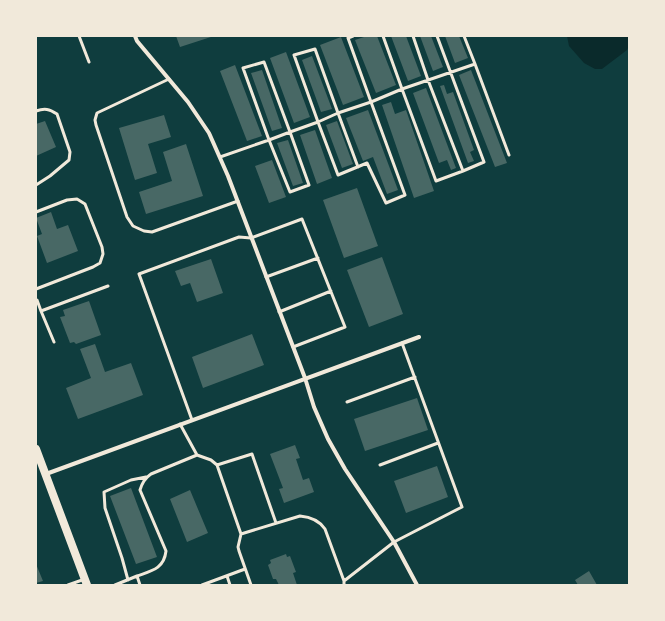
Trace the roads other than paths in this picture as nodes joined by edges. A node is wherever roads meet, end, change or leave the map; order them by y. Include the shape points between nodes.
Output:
1 (79, 36) edge
2 (135, 36) edge
3 (353, 36) edge
4 (383, 36) edge
5 (413, 36) edge
6 (437, 36) edge
7 (464, 36) edge
8 (89, 62) dead end
9 (475, 64) junction
10 (451, 72) junction
11 (169, 79) junction
12 (428, 80) junction
13 (402, 89) junction
14 (371, 102) junction
15 (36, 111) edge
16 (338, 113) junction
17 (318, 122) junction
18 (290, 132) junction
19 (269, 140) junction
20 (509, 155) dead end
21 (220, 156) junction
22 (358, 168) junction
23 (463, 171) junction
24 (36, 186) edge
25 (238, 201) junction
26 (36, 212) edge
27 (251, 238) junction
28 (318, 258) junction
29 (266, 277) junction
30 (108, 286) dead end
31 (36, 289) edge
32 (330, 291) junction
33 (36, 299) edge
34 (41, 311) junction
35 (279, 312) junction
36 (419, 337) dead end
37 (54, 342) dead end
38 (402, 343) junction
39 (293, 347) junction
40 (415, 377) junction
41 (305, 378) junction
42 (347, 402) dead end
43 (192, 420) junction
44 (180, 424) junction
45 (438, 443) junction
46 (36, 450) edge
47 (197, 455) junction
48 (217, 465) junction
49 (380, 465) dead end
50 (46, 474) junction
51 (146, 478) junction
52 (276, 524) junction
53 (241, 534) junction
54 (394, 542) junction
55 (245, 569) junction
56 (137, 576) junction
57 (227, 576) junction
58 (128, 580) junction
59 (86, 582) edge
60 (344, 583) edge
61 (68, 585) edge
62 (115, 585) edge
63 (140, 585) edge
64 (202, 585) edge
65 (230, 585) edge
66 (251, 585) edge
67 (417, 585) edge

1 - 8 lane
2 - 11 street
3 - 14 lane via 348,38
4 - 13 lane
5 - 12 lane
6 - 10 lane
7 - 9 lane
9 - 10 lane
9 - 20 lane
10 - 12 lane
10 - 23 lane via 484,162
11 - 21 street via 209,133
11 - 25 lane via 97,113 96,126 127,217 133,226 152,232
12 - 13 lane
12 - 23 lane
13 - 14 lane
13 - 23 lane via 436,181
14 - 16 lane
14 - 22 lane via 406,195 386,203 367,163
15 - 24 lane via 44,109 57,114 70,152 69,160
16 - 17 lane
16 - 17 lane via 315,49 294,55
16 - 22 lane
17 - 18 lane
17 - 22 lane via 338,175
18 - 19 lane
18 - 19 lane via 309,185 297,190 290,192
18 - 19 lane via 264,62 243,68
19 - 21 lane
21 - 25 street
25 - 27 street
26 - 31 lane via 67,200 77,199 85,204 103,254 100,263 93,267
27 - 28 lane via 302,219
27 - 29 street
27 - 43 lane via 239,237 139,274
28 - 29 lane
28 - 32 lane
29 - 35 street
30 - 34 lane
32 - 35 lane
32 - 39 lane via 344,327
33 - 34 lane
34 - 37 lane
35 - 39 street
36 - 38 street
38 - 40 lane
38 - 41 street
39 - 41 street
40 - 42 lane
40 - 45 lane
41 - 43 street
41 - 54 street via 328,439
43 - 44 street
44 - 47 lane
44 - 50 street
45 - 49 lane
45 - 54 lane via 462,507
46 - 50 main road
47 - 48 lane
47 - 51 lane
48 - 52 lane via 252,454
48 - 53 lane
50 - 59 main road
51 - 56 lane via 140,490 166,551 161,565
51 - 58 lane via 131,480 104,492 105,508
52 - 53 lane
52 - 60 lane via 300,516 314,519 321,524
53 - 55 lane via 238,547
54 - 60 lane
54 - 67 street
55 - 57 lane
55 - 66 lane
56 - 58 lane
56 - 63 lane
57 - 64 lane
57 - 65 lane
58 - 62 lane
59 - 61 lane

